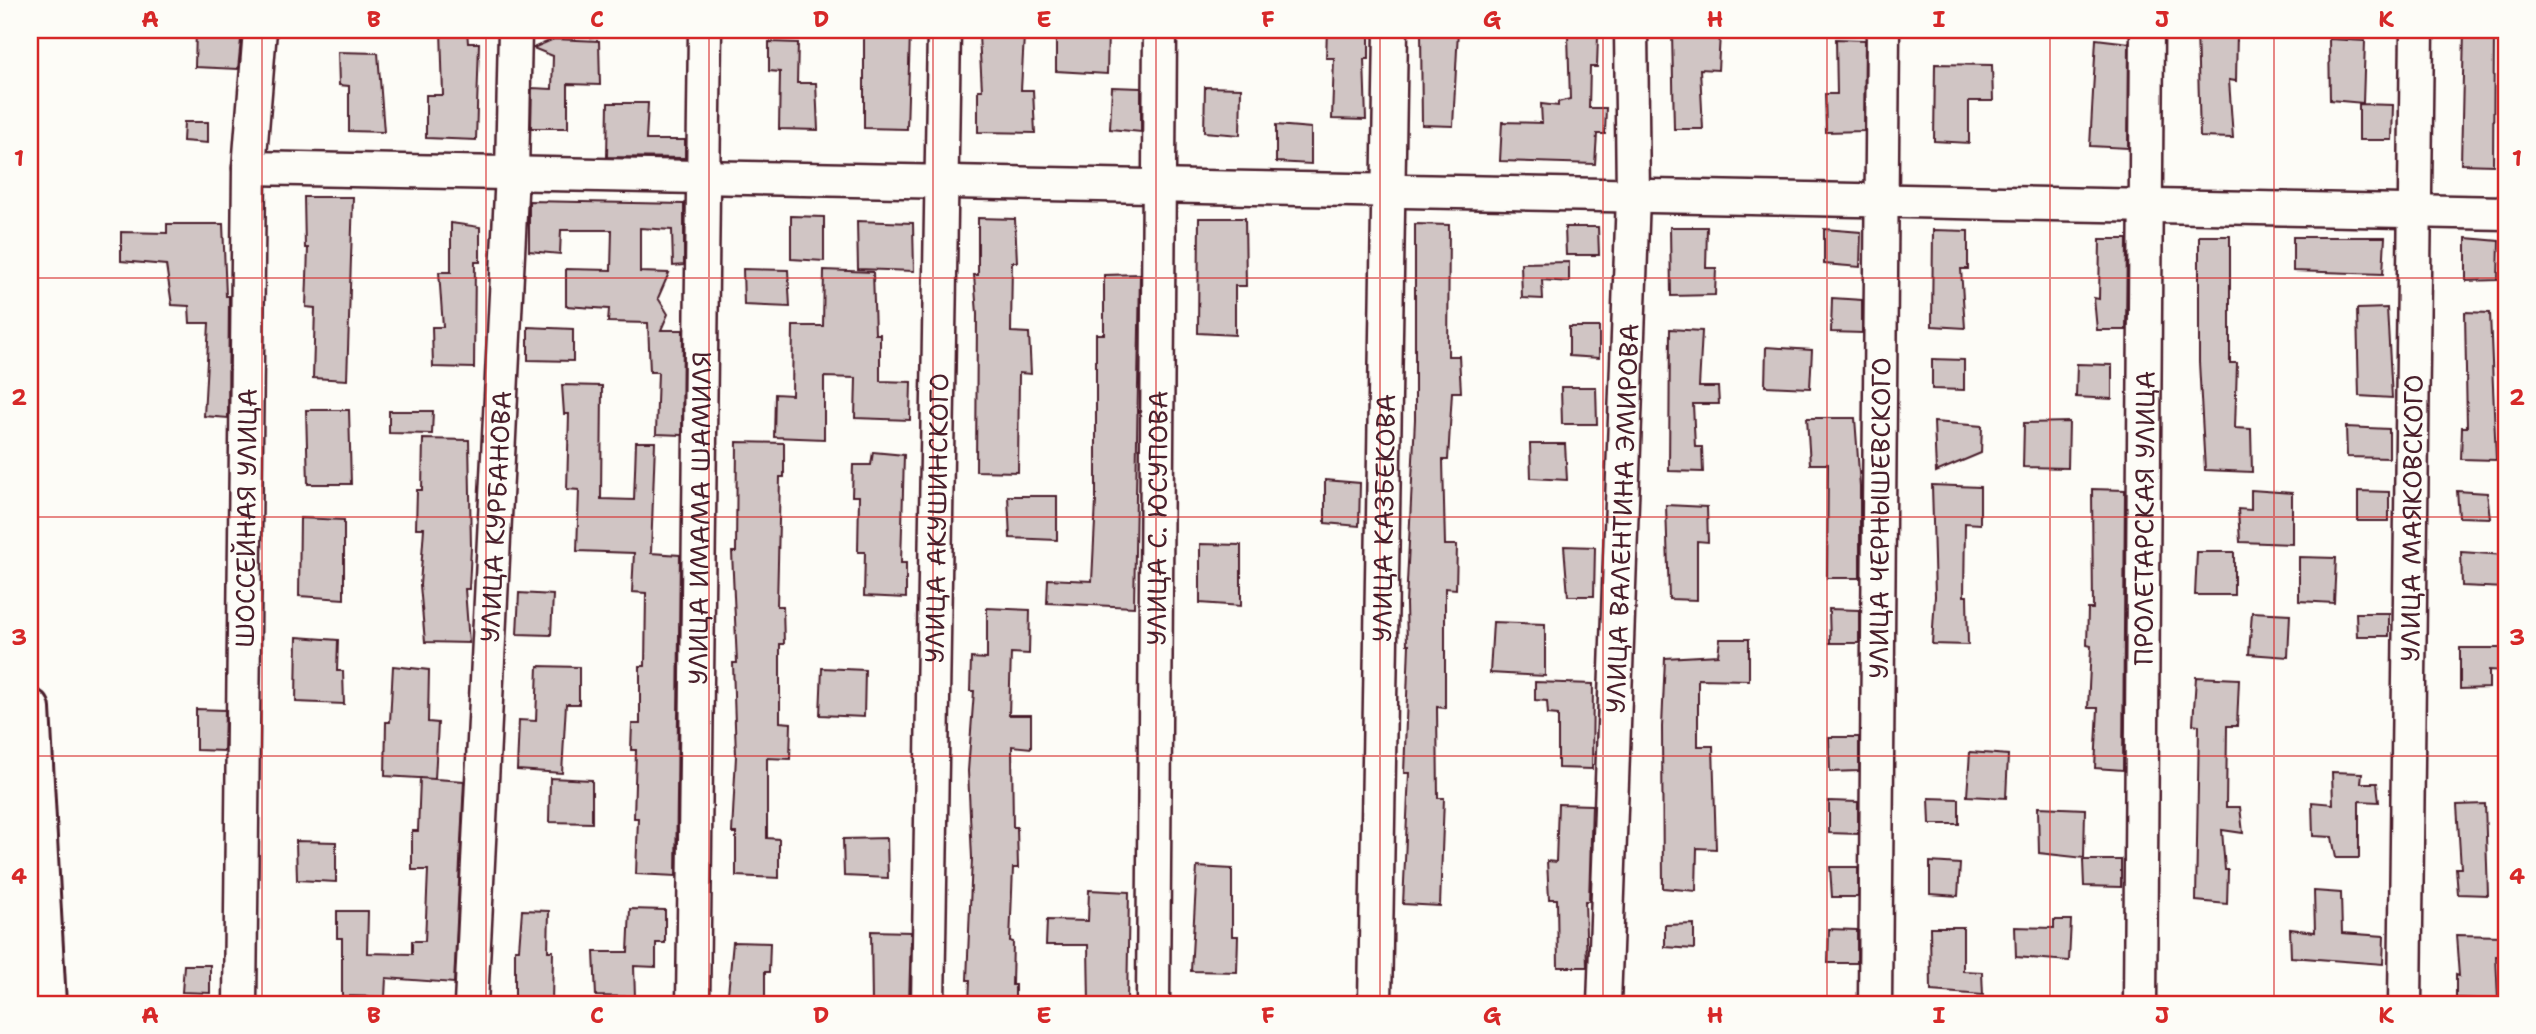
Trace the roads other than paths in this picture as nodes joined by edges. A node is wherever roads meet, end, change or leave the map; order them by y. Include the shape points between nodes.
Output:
1 (260, 30) edge
2 (515, 30) edge
3 (705, 30) edge
4 (944, 30) edge
5 (1160, 30) edge
6 (1391, 30) edge
7 (1631, 30) edge
8 (1884, 30) edge
9 (2147, 30) edge
10 (2417, 30) edge
11 (249, 168) junction
12 (512, 173) junction
13 (702, 178) junction
14 (941, 183) junction
15 (1159, 187) junction
16 (1387, 191) junction
17 (1633, 196) junction
18 (1881, 201) junction
19 (2147, 206) junction
20 (2413, 211) junction
21 (2506, 213) edge
22 (30, 709) edge
23 (46, 1004) edge
24 (240, 1004) edge
25 (471, 1004) edge
26 (693, 1004) edge
27 (928, 1004) edge
28 (1153, 1004) edge
29 (1375, 1004) edge
30 (1604, 1004) edge
31 (1875, 1004) edge
32 (2140, 1004) edge
33 (2405, 1004) edge

1 - 11 street, ШОССЕЙНАЯ УЛИЦА
2 - 12 street, УЛИЦА КУРБАНОВА
3 - 13 street, УЛИЦА ИМАМА ШАМИЛЯ
4 - 14 street, УЛИЦА АКУШИНСКОГО
5 - 15 street, УЛИЦА С. ЮСУПОВА
6 - 16 street, УЛИЦА КАЗБЕКОВА
7 - 17 street, УЛИЦА ВАЛЕНТИНА ЭМИРОВА
8 - 18 street, УЛИЦА ЧЕРНЫШЕВСКОГО
9 - 19 street, ПРОЛЕТАРСКАЯ УЛИЦА
10 - 20 street, УЛИЦА МАЯКОВСКОГО
11 - 12 street
11 - 24 street, ШОССЕЙНАЯ УЛИЦА
12 - 13 street
12 - 25 street, УЛИЦА КУРБАНОВА
13 - 14 street
13 - 26 street, УЛИЦА ИМАМА ШАМИЛЯ
14 - 15 street
14 - 27 street, УЛИЦА АКУШИНСКОГО
15 - 16 street
15 - 28 street, УЛИЦА С. ЮСУПОВА
16 - 17 street
16 - 29 street, УЛИЦА КАЗБЕКОВА
17 - 18 street
17 - 30 street, УЛИЦА ВАЛЕНТИНА ЭМИРОВА
18 - 19 street
18 - 31 street, УЛИЦА ЧЕРНЫШЕВСКОГО
19 - 20 street
19 - 32 street, ПРОЛЕТАРСКАЯ УЛИЦА
20 - 21 street
20 - 33 street, УЛИЦА МАЯКОВСКОГО
22 - 23 highway

